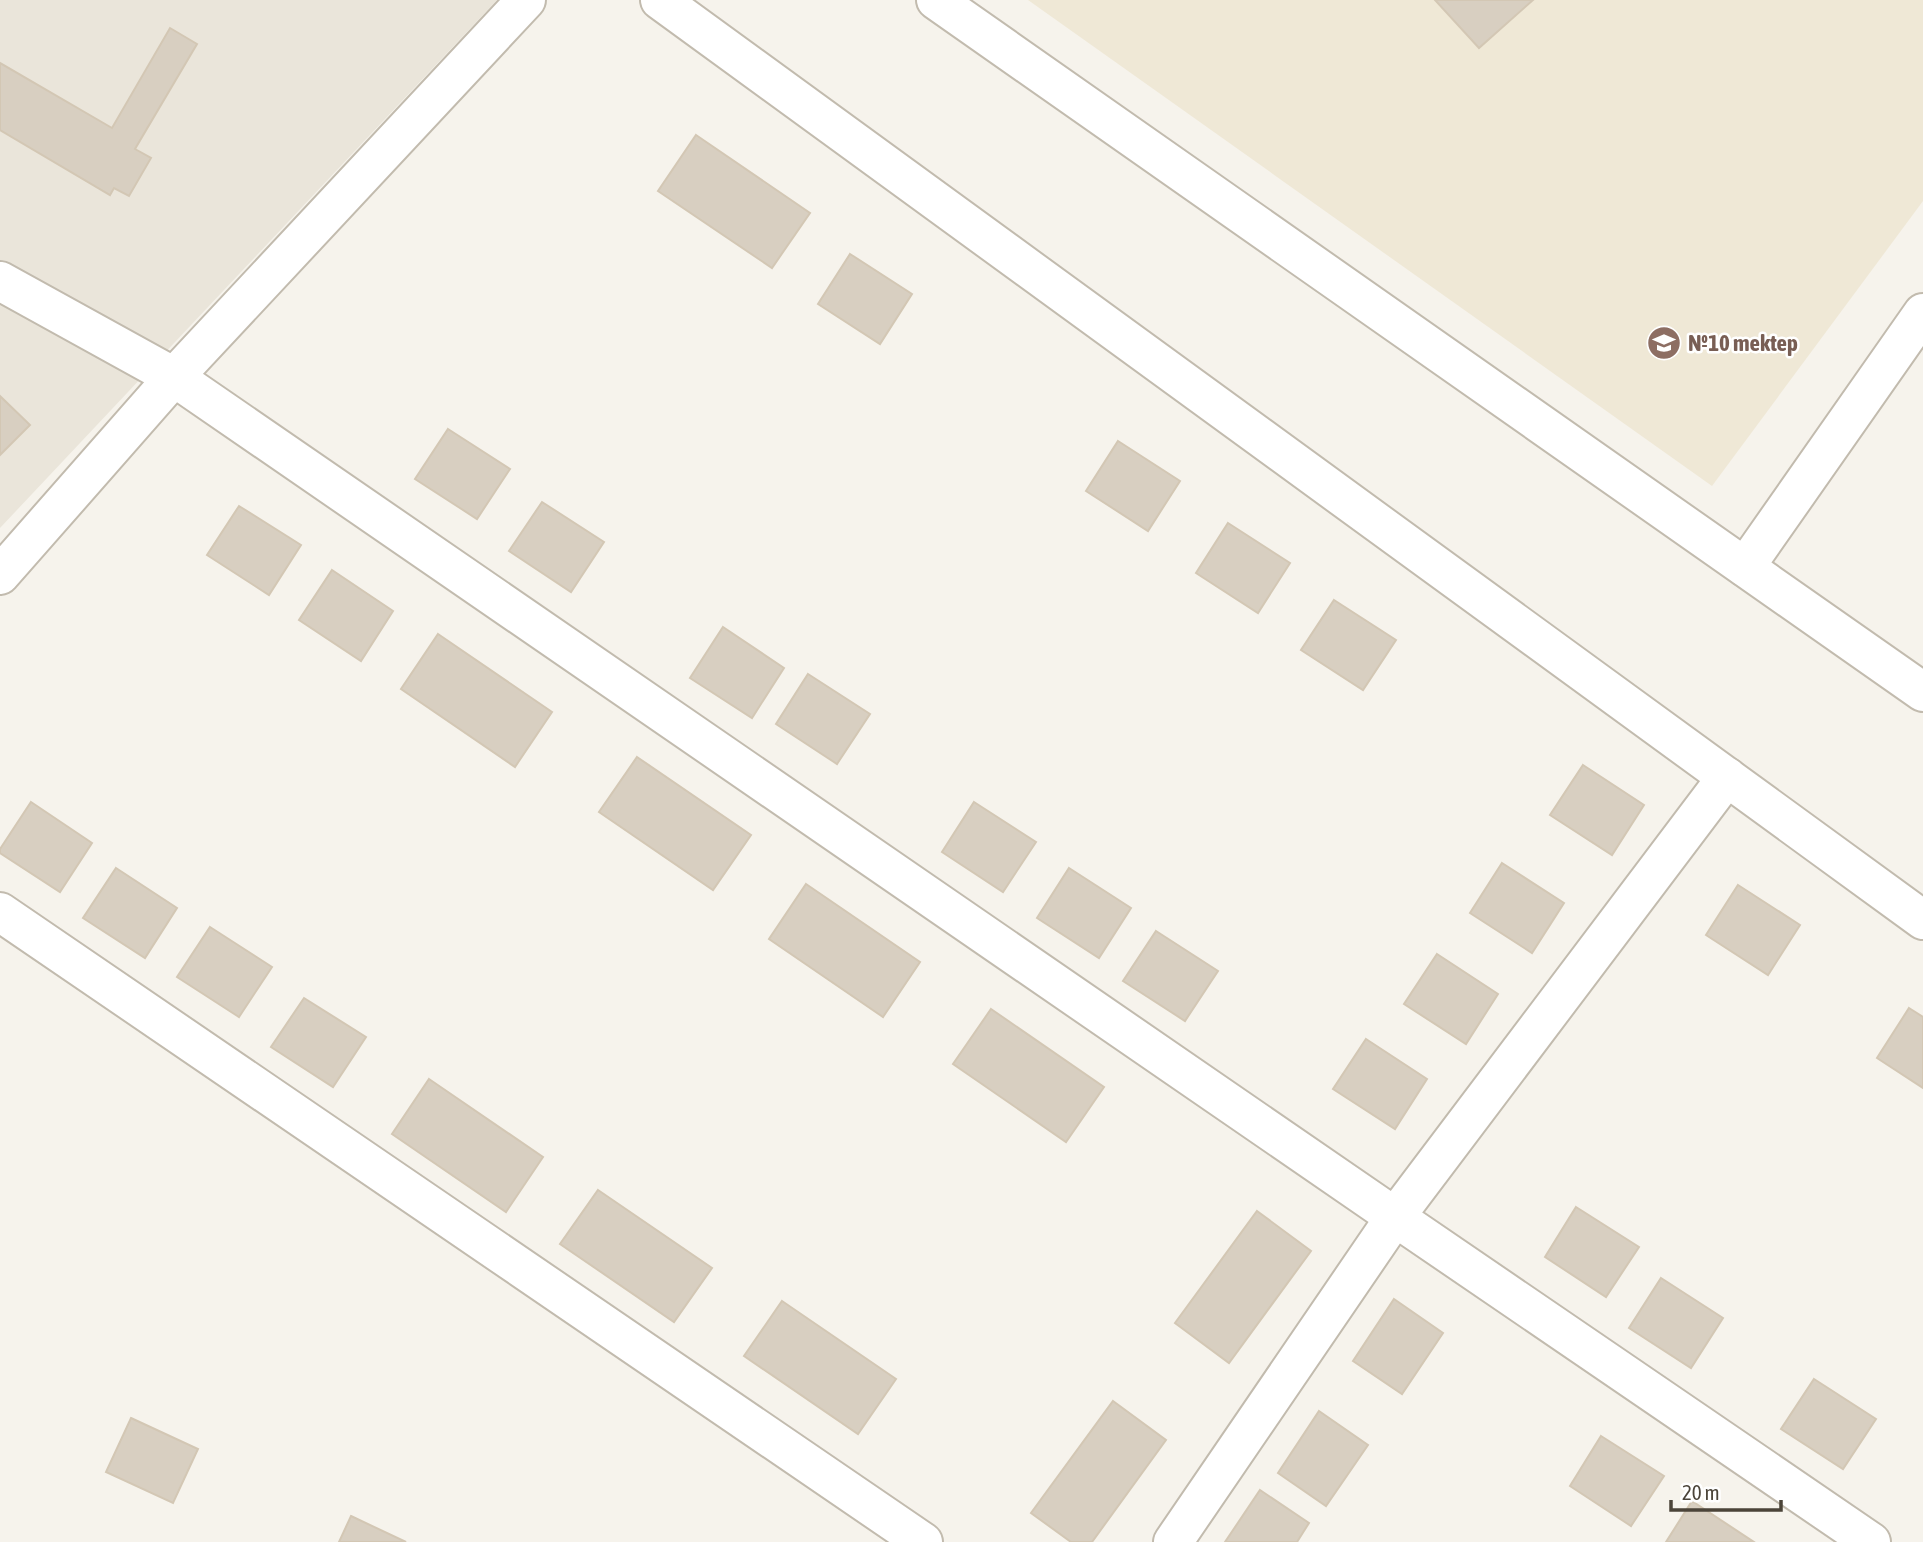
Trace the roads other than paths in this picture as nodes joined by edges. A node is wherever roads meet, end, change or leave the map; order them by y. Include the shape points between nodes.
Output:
1 (526, 0) edge
2 (660, 0) edge
3 (936, 0) edge
4 (0, 281) edge
5 (1923, 313) edge
6 (174, 377) junction
7 (1745, 567) junction
8 (0, 575) edge
9 (1923, 692) edge
10 (1727, 777) junction
11 (0, 912) edge
12 (1923, 920) edge
13 (1395, 1217) junction
14 (923, 1542) edge
15 (1173, 1542) edge
16 (1871, 1542) edge

1 - 6 street
2 - 10 street
3 - 7 street
4 - 6 street
5 - 7 street
6 - 8 street
6 - 13 street
7 - 9 street
10 - 12 street
10 - 13 street
11 - 14 street
13 - 15 street
13 - 16 street

